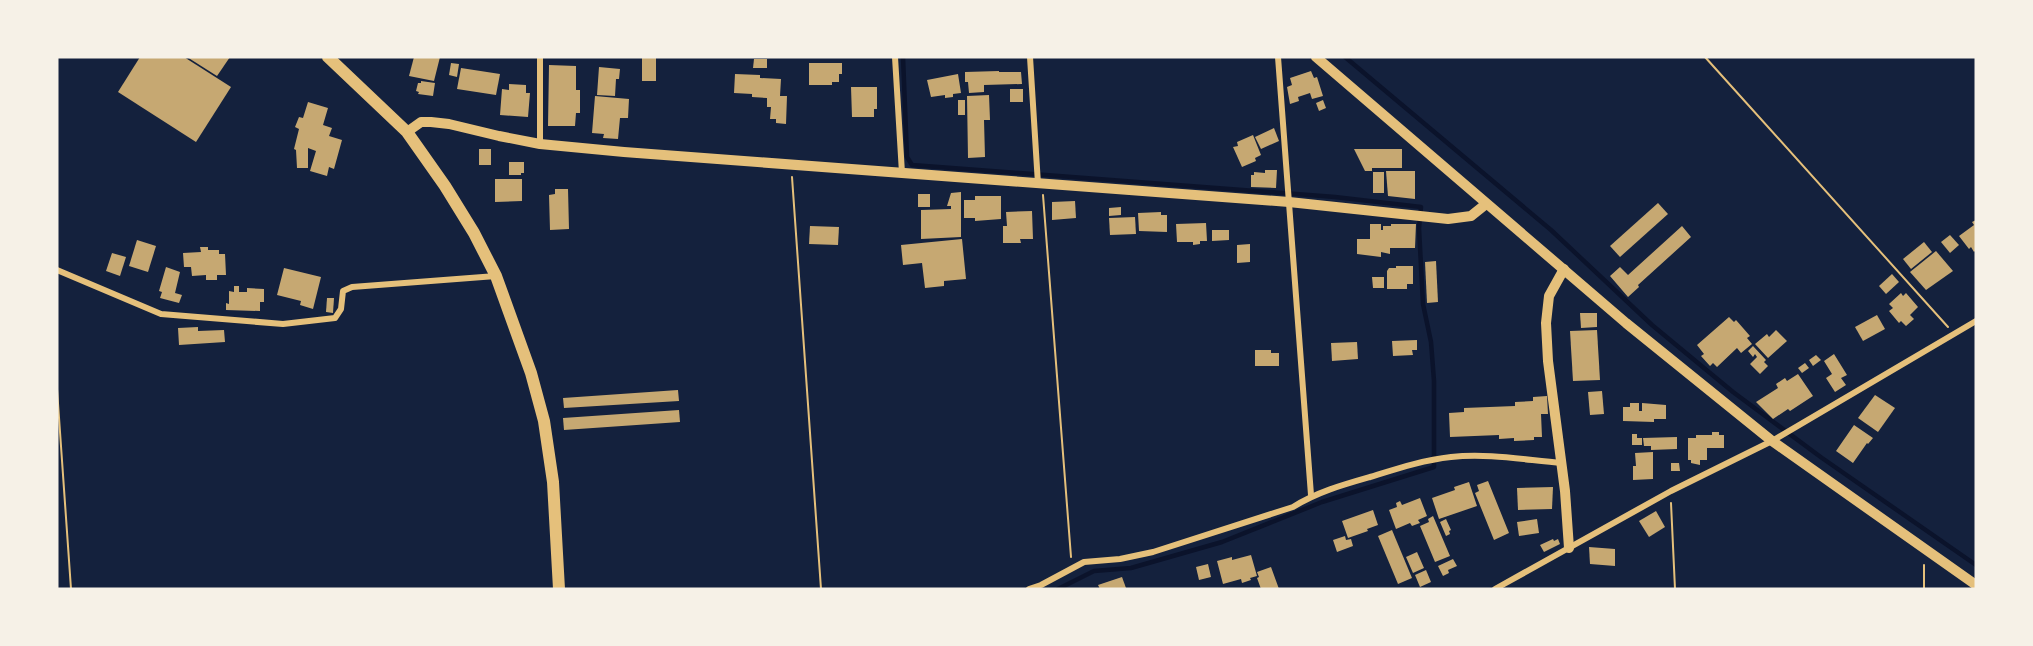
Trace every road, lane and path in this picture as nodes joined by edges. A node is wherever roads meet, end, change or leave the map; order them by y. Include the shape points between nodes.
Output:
1 (328, 57) edge
2 (540, 57) edge
3 (895, 57) edge
4 (1030, 57) edge
5 (1278, 57) edge
6 (1316, 57) edge
7 (1705, 57) edge
8 (407, 132) junction
9 (540, 144) junction
10 (790, 165) junction
11 (902, 174) junction
12 (1040, 184) junction
13 (1289, 202) junction
14 (1486, 204) junction
15 (1564, 269) junction
16 (57, 270) edge
17 (495, 276) junction
18 (1976, 321) edge
19 (1954, 334) junction
20 (57, 389) edge
21 (1772, 441) junction
22 (1562, 463) junction
23 (1671, 491) junction
24 (1311, 495) junction
25 (1569, 548) junction
26 (1927, 550) junction
27 (1071, 569) junction
28 (1976, 585) edge
29 (71, 589) edge
30 (559, 589) edge
31 (821, 589) edge
32 (1029, 589) edge
33 (1494, 589) edge
34 (1675, 589) edge
35 (1924, 589) edge

1 - 8 main road
2 - 9 street
3 - 11 street
4 - 12 street
5 - 13 street
6 - 14 street
7 - 19 path
8 - 9 street via 421,122 431,122
8 - 17 main road via 474,233
9 - 10 street
10 - 11 street
10 - 31 path
11 - 12 street
12 - 13 street
12 - 27 path
13 - 14 street via 1448,219 1471,216
13 - 24 street
14 - 15 street
15 - 21 street
15 - 22 street via 1549,296 1546,323
16 - 17 street via 161,314 283,324 335,318 341,309 343,291 352,287
17 - 30 main road via 531,373 544,421 553,482
18 - 19 street
19 - 21 street
20 - 29 path
21 - 23 street
21 - 26 street
22 - 24 street via 1499,456 1452,457 1424,461
22 - 25 street
23 - 25 street
23 - 34 path
24 - 27 street via 1293,507 1153,552 1084,562
25 - 33 street
26 - 28 street
26 - 35 path
27 - 32 street

